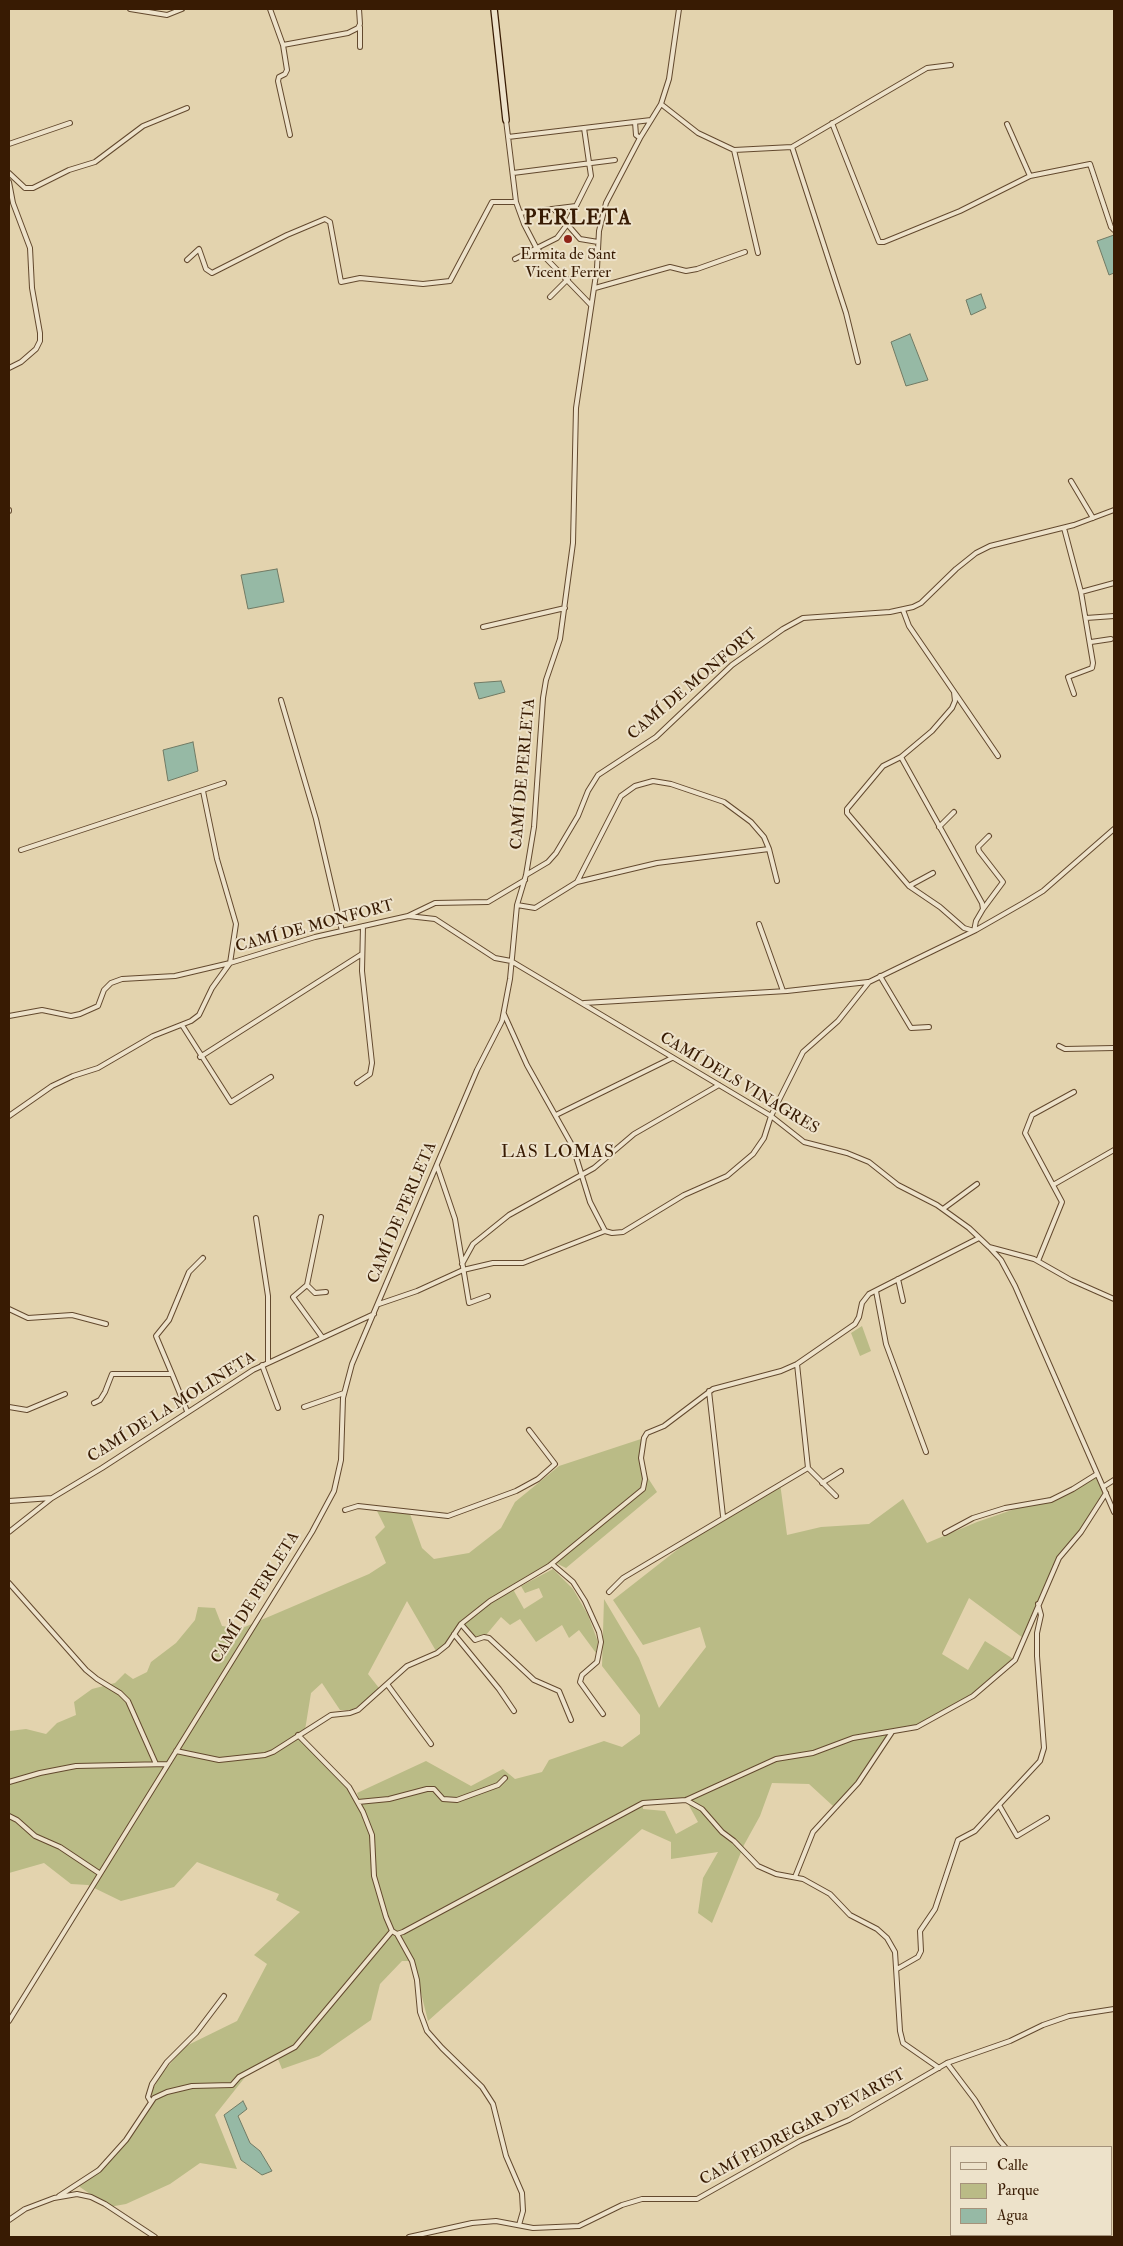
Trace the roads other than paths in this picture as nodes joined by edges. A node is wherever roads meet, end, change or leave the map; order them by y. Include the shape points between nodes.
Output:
1 (130, 9) edge
2 (182, 9) edge
3 (270, 9) edge
4 (359, 9) edge
5 (494, 9) edge
6 (679, 9) edge
7 (360, 24) junction
8 (283, 45) junction
9 (360, 47) dead end
10 (952, 65) dead end
11 (661, 104) junction
12 (187, 108) dead end
13 (506, 120) joint
14 (651, 120) junction
15 (635, 122) junction
16 (70, 123) dead end
17 (832, 123) junction
18 (1007, 124) dead end
19 (584, 128) junction
20 (290, 135) dead end
21 (508, 137) junction
22 (640, 138) junction
23 (9, 144) edge
24 (792, 147) junction
25 (734, 150) junction
26 (614, 160) dead end
27 (590, 163) junction
28 (9, 173) edge
29 (512, 173) junction
30 (1030, 176) junction
31 (9, 182) edge
32 (516, 202) junction
33 (576, 206) junction
34 (554, 209) junction
35 (520, 213) junction
36 (566, 226) junction
37 (1114, 230) edge
38 (598, 242) junction
39 (537, 249) junction
40 (745, 252) dead end
41 (758, 253) dead end
42 (515, 259) dead end
43 (187, 260) dead end
44 (568, 279) junction
45 (595, 288) junction
46 (550, 297) dead end
47 (591, 305) junction
48 (858, 362) dead end
49 (9, 368) edge
50 (1072, 481) dead end
51 (1114, 510) edge
52 (1093, 518) junction
53 (1064, 528) junction
54 (1114, 583) edge
55 (1081, 592) junction
56 (565, 608) junction
57 (903, 610) junction
58 (1114, 616) edge
59 (1086, 618) junction
60 (483, 626) dead end
61 (1111, 639) dead end
62 (1090, 642) junction
63 (954, 692) junction
64 (1074, 694) dead end
65 (281, 700) dead end
66 (998, 756) dead end
67 (901, 757) junction
68 (224, 783) dead end
69 (203, 791) junction
70 (954, 812) dead end
71 (939, 827) junction
72 (1114, 829) edge
73 (989, 836) dead end
74 (769, 849) junction
75 (21, 850) dead end
76 (933, 873) dead end
77 (526, 875) junction
78 (525, 880) junction
79 (777, 881) dead end
80 (577, 882) junction
81 (909, 886) junction
82 (517, 905) junction
83 (983, 909) junction
84 (408, 916) junction
85 (759, 924) dead end
86 (363, 926) junction
87 (342, 931) junction
88 (974, 931) junction
89 (362, 954) junction
90 (512, 961) junction
91 (230, 963) junction
92 (880, 976) junction
93 (869, 982) junction
94 (783, 991) junction
95 (584, 1003) junction
96 (504, 1014) junction
97 (9, 1016) edge
98 (182, 1025) junction
99 (929, 1027) dead end
100 (1059, 1046) dead end
101 (1114, 1048) edge
102 (200, 1057) junction
103 (672, 1058) junction
104 (271, 1076) dead end
105 (356, 1083) dead end
106 (719, 1085) junction
107 (1074, 1092) dead end
108 (556, 1115) junction
109 (9, 1116) edge
110 (771, 1116) junction
111 (1114, 1150) edge
112 (437, 1166) junction
113 (582, 1175) junction
114 (977, 1184) dead end
115 (1053, 1185) junction
116 (943, 1209) junction
117 (321, 1217) dead end
118 (256, 1218) dead end
119 (605, 1231) junction
120 (979, 1238) junction
121 (989, 1247) junction
122 (203, 1258) dead end
123 (1038, 1261) junction
124 (462, 1264) junction
125 (463, 1270) junction
126 (898, 1279) junction
127 (307, 1284) junction
128 (876, 1291) junction
129 (326, 1292) dead end
130 (488, 1296) dead end
131 (1114, 1299) edge
132 (903, 1301) dead end
133 (379, 1304) junction
134 (9, 1309) edge
135 (374, 1314) junction
136 (106, 1324) dead end
137 (322, 1338) junction
138 (268, 1362) junction
139 (797, 1364) junction
140 (262, 1365) junction
141 (172, 1374) junction
142 (710, 1391) junction
143 (344, 1393) junction
144 (65, 1394) dead end
145 (94, 1403) dead end
146 (9, 1407) edge
147 (304, 1407) dead end
148 (278, 1408) dead end
149 (187, 1411) junction
150 (529, 1430) dead end
151 (926, 1452) dead end
152 (808, 1468) junction
153 (841, 1471) dead end
154 (1097, 1474) junction
155 (1114, 1480) edge
156 (822, 1483) junction
157 (1103, 1487) junction
158 (1106, 1493) junction
159 (836, 1496) dead end
160 (52, 1498) junction
161 (9, 1501) edge
162 (345, 1510) dead end
163 (1114, 1512) edge
164 (723, 1516) junction
165 (9, 1532) edge
166 (945, 1533) dead end
167 (552, 1564) junction
168 (9, 1583) edge
169 (609, 1592) dead end
170 (1038, 1604) junction
171 (462, 1624) junction
172 (454, 1634) junction
173 (387, 1684) junction
174 (514, 1711) dead end
175 (603, 1714) dead end
176 (571, 1720) dead end
177 (892, 1732) junction
178 (298, 1735) junction
179 (431, 1744) dead end
180 (176, 1751) junction
181 (156, 1764) junction
182 (168, 1764) junction
183 (505, 1778) dead end
184 (9, 1782) edge
185 (686, 1800) junction
186 (358, 1802) junction
187 (999, 1805) junction
188 (9, 1816) edge
189 (1047, 1818) dead end
190 (99, 1873) junction
191 (795, 1877) junction
192 (392, 1931) junction
193 (397, 1934) junction
194 (897, 1970) junction
195 (224, 1996) dead end
196 (1114, 2009) edge
197 (9, 2021) edge
198 (947, 2063) junction
199 (939, 2068) junction
200 (151, 2102) junction
201 (1004, 2146) edge
202 (59, 2196) junction
203 (9, 2220) edge
204 (520, 2225) junction
205 (155, 2237) edge
206 (409, 2237) edge

1 - 2 street via 166,15
3 - 8 street
4 - 7 street
5 - 13 street
6 - 11 street via 669,79
7 - 8 street via 348,33
7 - 9 street
8 - 20 street via 287,70 278,77 278,81
10 - 17 street via 927,68
11 - 14 street, CAMÍ DE PERLETA
11 - 25 street via 698,133
12 - 28 street via 143,126 95,162 69,170 33,188 25,188
13 - 21 street
14 - 15 street
14 - 22 street, CAMÍ DE PERLETA
15 - 19 street
15 - 22 street via 636,135
16 - 23 street
17 - 24 street
17 - 30 street via 879,242 946,217
18 - 30 street
19 - 21 street
19 - 27 street
21 - 29 street
22 - 38 street, CAMÍ DE PERLETA via 606,203
24 - 25 street
24 - 48 street via 846,313
25 - 41 street
26 - 27 street
27 - 29 street
27 - 33 street via 591,176
29 - 32 street
30 - 37 street via 1090,164 1110,227
31 - 49 street via 13,203 30,248 32,288 40,333 36,349
32 - 35 street
32 - 43 street via 492,202 450,281 423,284 360,278 341,282 330,222 325,219 212,273 206,269 199,249
33 - 34 street
33 - 36 street
34 - 35 street
34 - 36 street
35 - 39 street
36 - 38 street via 580,239
36 - 39 street via 556,238
38 - 45 street, CAMÍ DE PERLETA
39 - 42 street
39 - 44 street
40 - 45 street via 697,269 686,271 670,267
44 - 46 street
44 - 47 street
45 - 47 street, CAMÍ DE PERLETA
47 - 56 street, CAMÍ DE PERLETA via 576,408 575,530
50 - 52 street
51 - 52 street, CAMÍ DE MONFORT
52 - 53 street, CAMÍ DE MONFORT
53 - 55 street
53 - 57 street, CAMÍ DE MONFORT via 990,546 976,553 922,603
54 - 55 street
55 - 59 street
56 - 60 street
56 - 77 street, CAMÍ DE PERLETA via 560,639 543,698 534,827
57 - 63 street via 909,626
57 - 77 street, CAMÍ DE MONFORT via 803,618 765,640 716,679 656,737 598,775 556,853 548,862
58 - 59 street
59 - 62 street
61 - 62 street
62 - 64 street via 1092,668 1068,677
63 - 66 street
63 - 67 street via 952,708 932,731
65 - 87 street via 316,819
67 - 71 street
67 - 81 street via 883,766 847,813
68 - 69 street
69 - 75 street
69 - 91 street via 217,859 236,924
70 - 71 street
71 - 83 street
72 - 88 street via 1043,891
73 - 83 street via 978,851 1004,882
74 - 79 street
74 - 80 street via 657,863
74 - 80 street via 751,822 724,802 652,781 635,786 621,796
76 - 81 street
77 - 78 street, CAMÍ DE PERLETA
78 - 82 street, CAMÍ DE PERLETA
78 - 84 street, CAMÍ DE MONFORT via 488,902 435,903
80 - 82 street via 535,908
81 - 88 street via 964,928
82 - 90 street, CAMÍ DE PERLETA
83 - 88 street
84 - 86 street, CAMÍ DE MONFORT
84 - 90 street, CAMÍ DELS VINAGRES via 435,919 495,958
85 - 94 street
86 - 87 street, CAMÍ DE MONFORT
86 - 89 street
87 - 91 street, CAMÍ DE MONFORT
88 - 92 street
89 - 102 street
89 - 105 street via 372,1070
90 - 95 street, CAMÍ DELS VINAGRES
90 - 96 street, CAMÍ DE PERLETA
91 - 97 street via 175,976 122,979 110,983 98,1006 80,1014 71,1016 42,1010
91 - 98 street, CAMÍ DE MONFORT via 212,988 199,1015
92 - 93 street
92 - 99 street via 911,1028
93 - 94 street
93 - 110 street via 838,1021 803,1052
94 - 95 street
95 - 103 street, CAMÍ DELS VINAGRES
96 - 108 street via 527,1065
96 - 112 street, CAMÍ DE PERLETA
98 - 102 street
98 - 109 street, CAMÍ DE MONFORT via 153,1036 98,1068 52,1086
100 - 101 street via 1065,1049
102 - 104 street via 230,1102
103 - 106 street, CAMÍ DELS VINAGRES
103 - 108 street
106 - 110 street, CAMÍ DELS VINAGRES
106 - 113 street via 634,1134
107 - 115 street via 1032,1115 1025,1133
108 - 113 street via 573,1147
110 - 116 street, CAMÍ DELS VINAGRES via 804,1142 868,1162 898,1185
110 - 119 street via 764,1138 753,1154 727,1176 684,1195 633,1227 612,1233
111 - 115 street
112 - 124 street via 454,1219
112 - 133 street, CAMÍ DE PERLETA
113 - 119 street via 590,1202
113 - 124 street via 509,1215 473,1244
114 - 116 street
115 - 123 street via 1062,1202
116 - 120 street, CAMÍ DELS VINAGRES
117 - 127 street
118 - 138 street via 268,1296
119 - 125 street via 524,1263 493,1263
120 - 121 street, CAMÍ DELS VINAGRES
120 - 126 street
121 - 123 street, CAMÍ DELS VINAGRES
121 - 154 street via 1001,1260 1015,1286
122 - 141 street via 189,1272 169,1320 156,1336
123 - 131 street, CAMÍ DELS VINAGRES
124 - 125 street
125 - 130 street via 469,1303
125 - 133 street
126 - 128 street
126 - 132 street
127 - 129 street via 315,1293
127 - 137 street via 293,1297
128 - 139 street via 862,1303 855,1324
128 - 151 street via 886,1344
133 - 135 street, CAMÍ DE PERLETA
134 - 136 street via 28,1318 72,1315
135 - 137 street, CAMÍ DE LA MOLINETA
135 - 143 street, CAMÍ DE PERLETA via 352,1364
137 - 138 street, CAMÍ DE LA MOLINETA
138 - 140 street, CAMÍ DE LA MOLINETA
139 - 142 street
139 - 152 street
140 - 148 street
140 - 149 street, CAMÍ DE LA MOLINETA
141 - 145 street via 112,1374 105,1392
141 - 149 street
142 - 164 street
142 - 167 street via 664,1426 647,1433 641,1458 645,1479 642,1489
143 - 147 street
143 - 180 street, CAMÍ DE PERLETA via 340,1460 334,1491
144 - 146 street via 27,1410
149 - 160 street, CAMÍ DE LA MOLINETA
150 - 162 street via 554,1464 538,1479 516,1491 448,1516 358,1506
152 - 156 street
152 - 164 street
153 - 156 street
154 - 157 street
154 - 166 street via 1051,1500 1005,1508 973,1518
155 - 157 street
156 - 159 street
157 - 158 street
158 - 163 street
158 - 170 street via 1081,1532 1059,1558
160 - 161 street, CAMÍ DE LA MOLINETA
160 - 165 street
164 - 169 street via 623,1578
167 - 171 street via 490,1601
167 - 175 street via 572,1582 599,1632 601,1642 597,1662 582,1675 580,1682
168 - 181 street via 86,1670 128,1701
170 - 177 street via 1015,1660 973,1696 916,1727
170 - 187 street via 1041,1614 1037,1656 1044,1748 1040,1761
171 - 172 street
171 - 176 street via 475,1640 488,1638 534,1680 559,1691
172 - 173 street via 437,1653 407,1666
172 - 174 street
173 - 178 street via 358,1710 330,1715
173 - 179 street
177 - 185 street via 853,1738 813,1753 776,1759
177 - 191 street via 858,1783 813,1832
178 - 180 street via 265,1755 219,1760
178 - 186 street via 349,1787
180 - 182 street, CAMÍ DE PERLETA
181 - 182 street
181 - 184 street via 76,1766
182 - 190 street, CAMÍ DE PERLETA
183 - 186 street via 498,1785 456,1800 443,1799 434,1789 427,1789 389,1799
185 - 191 street via 702,1809 758,1866 776,1874
185 - 193 street via 643,1803
186 - 192 street via 372,1834 374,1876
187 - 189 street via 1017,1836
187 - 194 street via 975,1831 958,1840 935,1909 920,1932 921,1951 918,1957
188 - 190 street via 35,1836 60,1847
190 - 197 street, CAMÍ DE PERLETA
191 - 194 street via 830,1894 850,1915 887,1938 895,1952
192 - 193 street
192 - 200 street via 295,2047 239,2077 232,2086 192,2086 168,2092
193 - 204 street via 412,1961 420,2012 427,2031 482,2086 493,2104 506,2156 522,2193
194 - 199 street via 903,2043
195 - 200 street via 152,2084 148,2097
196 - 198 street, CAMÍ PEDREGAR D'EVARIST via 1069,2016
198 - 199 street, CAMÍ PEDREGAR D'EVARIST
198 - 201 street
199 - 204 street, CAMÍ PEDREGAR D'EVARIST via 849,2120 800,2141 697,2199 636,2201 579,2226 533,2228
200 - 202 street via 126,2140 99,2170
202 - 203 street via 25,2209
202 - 205 street via 77,2194 91,2197
204 - 206 street, CAMÍ PEDREGAR D'EVARIST via 472,2222

